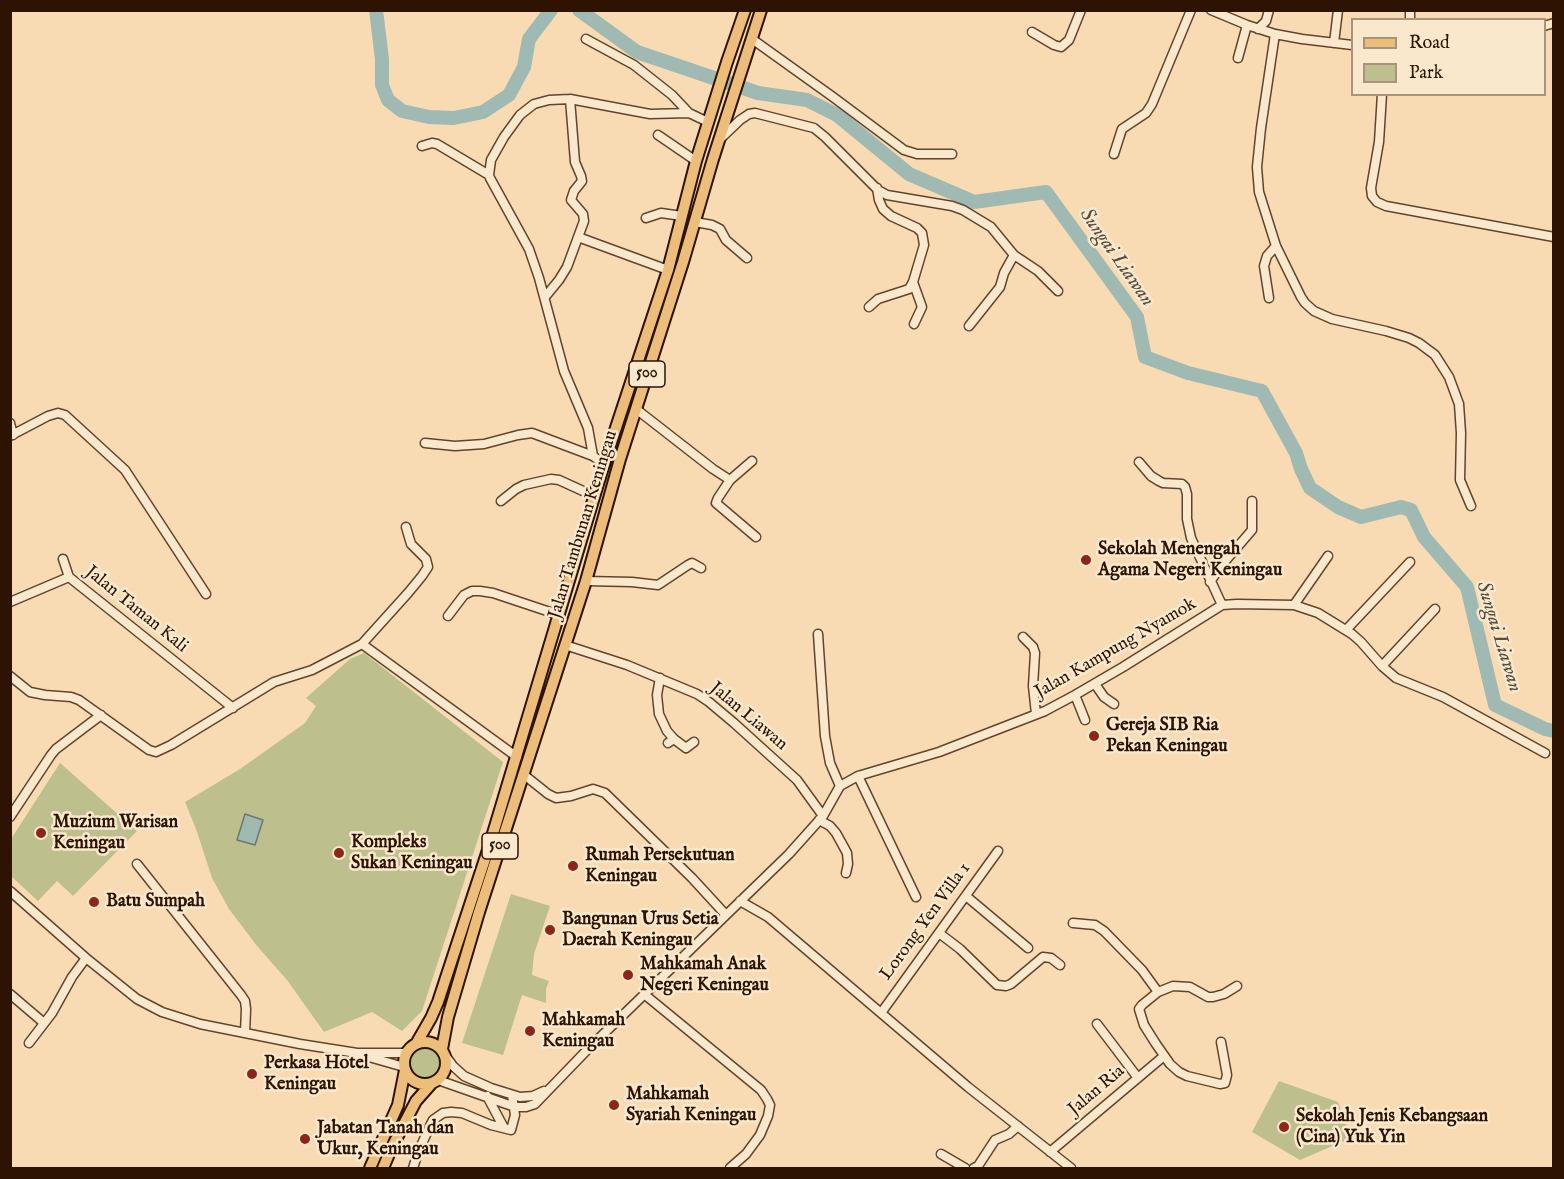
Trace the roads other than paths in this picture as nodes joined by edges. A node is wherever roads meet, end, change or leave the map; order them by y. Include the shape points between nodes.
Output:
1 (761, 10) edge
2 (1081, 10) edge
3 (1191, 10) edge
4 (1211, 10) edge
5 (1269, 10) edge
6 (1338, 10) edge
7 (742, 12) edge
8 (1247, 25) junction
9 (1258, 29) junction
10 (1032, 32) dead end
11 (1275, 34) junction
12 (586, 39) dead end
13 (752, 39) junction
14 (1334, 43) junction
15 (1351, 45) edge
16 (1238, 58) dead end
17 (1382, 96) edge
18 (570, 99) junction
19 (689, 113) junction
20 (708, 122) junction
21 (658, 135) dead end
22 (719, 140) junction
23 (422, 146) dead end
24 (952, 154) dead end
25 (1114, 154) dead end
26 (714, 155) junction
27 (696, 161) junction
28 (489, 175) junction
29 (877, 188) junction
30 (683, 213) junction
31 (646, 218) dead end
32 (695, 222) junction
33 (578, 237) junction
34 (1554, 237) edge
35 (1276, 246) junction
36 (1014, 255) junction
37 (747, 258) dead end
38 (668, 270) junction
39 (913, 282) junction
40 (1058, 291) dead end
41 (545, 297) junction
42 (1269, 298) dead end
43 (869, 307) dead end
44 (914, 324) dead end
45 (969, 326) dead end
46 (636, 409) junction
47 (10, 423) edge
48 (12, 435) edge
49 (425, 443) dead end
50 (593, 456) junction
51 (752, 461) dead end
52 (1139, 462) dead end
53 (604, 464) junction
54 (730, 480) junction
55 (594, 496) junction
56 (501, 501) dead end
57 (1252, 501) dead end
58 (1471, 506) dead end
59 (406, 527) dead end
60 (756, 537) dead end
61 (1328, 556) dead end
62 (63, 559) dead end
63 (1410, 562) dead end
64 (702, 568) dead end
65 (69, 577) junction
66 (586, 581) junction
67 (1210, 582) junction
68 (206, 594) dead end
69 (10, 602) edge
70 (1222, 605) junction
71 (1294, 605) junction
72 (1436, 609) dead end
73 (559, 615) junction
74 (447, 616) dead end
75 (1346, 630) junction
76 (818, 634) dead end
77 (1023, 637) dead end
78 (362, 644) junction
79 (565, 645) junction
80 (1382, 666) junction
81 (10, 676) edge
82 (660, 678) junction
83 (1095, 684) junction
84 (1075, 695) junction
85 (1114, 704) dead end
86 (233, 708) junction
87 (1036, 714) junction
88 (101, 715) junction
89 (1085, 720) dead end
90 (694, 742) dead end
91 (1545, 753) dead end
92 (517, 757) junction
93 (523, 774) junction
94 (858, 776) junction
95 (840, 786) junction
96 (10, 817) edge
97 (821, 818) junction
98 (998, 851) dead end
99 (137, 864) dead end
100 (846, 873) dead end
101 (10, 891) edge
102 (966, 896) junction
103 (916, 897) dead end
104 (740, 901) junction
105 (726, 915) junction
106 (1073, 923) dead end
107 (939, 933) junction
108 (1028, 948) dead end
109 (86, 958) junction
110 (1060, 965) dead end
111 (1237, 986) dead end
112 (1158, 992) junction
113 (10, 994) edge
114 (644, 994) junction
115 (881, 1013) junction
116 (44, 1023) junction
117 (1097, 1024) dead end
118 (245, 1033) junction
119 (1221, 1042) dead end
120 (29, 1043) dead end
121 (416, 1044) junction
122 (443, 1052) junction
123 (357, 1053) junction
124 (406, 1053) junction
125 (1164, 1056) junction
126 (405, 1069) junction
127 (1138, 1078) junction
128 (435, 1082) junction
129 (550, 1088) junction
130 (512, 1095) junction
131 (487, 1096) junction
132 (535, 1104) junction
133 (492, 1106) junction
134 (515, 1107) junction
135 (481, 1121) junction
136 (1018, 1126) junction
137 (509, 1128) junction
138 (1050, 1152) junction
139 (941, 1154) dead end
140 (370, 1168) edge
141 (383, 1168) edge
142 (413, 1168) edge
143 (730, 1168) edge
144 (965, 1168) edge
145 (974, 1168) edge
146 (1071, 1168) edge

1 - 13 main road, Jalan Tambunan Keningau / 500
2 - 10 street via 1069,40 1061,47
3 - 25 street via 1152,104 1146,113 1122,129
4 - 8 street
5 - 9 street
6 - 14 street
7 - 20 main road, Jalan Tambunan Keningau / 500
8 - 9 street
8 - 16 street
9 - 11 street
11 - 14 street
11 - 35 street via 1257,167 1259,192
12 - 19 street via 634,65
13 - 22 main road, Jalan Tambunan Keningau / 500
13 - 24 street via 904,150
14 - 15 street
17 - 34 street via 1371,188 1377,202
18 - 19 street via 650,114
18 - 28 street via 534,104 520,115 496,150
18 - 33 street via 575,162 582,176 571,200 584,217
19 - 20 street
20 - 27 main road, Jalan Tambunan Keningau / 500
21 - 27 street
22 - 26 main road, Jalan Tambunan Keningau / 500
22 - 29 street via 740,120 754,113 814,128
23 - 28 street via 437,144
26 - 30 main road via 704,164
26 - 32 main road, Jalan Tambunan Keningau / 500
27 - 30 main road, Jalan Tambunan Keningau / 500
28 - 41 street via 529,249
29 - 36 street via 892,197 963,210 991,227
29 - 39 street via 883,209 922,233 924,244
30 - 31 street
30 - 38 main road, Jalan Tambunan Keningau / 500
32 - 37 street via 720,229 726,240
32 - 46 main road, Jalan Tambunan Keningau / 500
33 - 38 street
33 - 41 street via 567,267
35 - 42 street via 1264,266
35 - 58 street via 1301,297 1314,311 1409,338 1435,355 1459,404 1460,480
36 - 40 street
36 - 45 street via 1000,287
38 - 53 main road, Jalan Tambunan Keningau / 500
39 - 43 street via 909,289 878,299
39 - 44 street via 922,307
41 - 50 street via 564,371 588,428
46 - 54 street
46 - 66 main road, Jalan Tambunan Keningau / 500
47 - 48 street
48 - 68 street via 48,416 64,415 125,470
49 - 50 street via 484,444 532,433
50 - 53 street
51 - 54 street
52 - 67 street via 1159,481 1185,487 1188,528
53 - 55 main road, Jalan Tambunan Keningau / 500
54 - 60 street via 716,503
55 - 56 street via 551,479 524,484
55 - 73 main road, Jalan Tambunan Keningau / 500
57 - 67 street via 1252,530
59 - 78 street via 411,544 428,567
61 - 71 street
62 - 65 street
63 - 75 street
64 - 66 street via 692,563 658,585
65 - 69 street, Jalan Taman Kali
65 - 86 street, Jalan Taman Kali
66 - 79 main road, Jalan Tambunan Keningau / 500
67 - 70 street
70 - 71 street, Jalan Kampung Nyamok
70 - 83 street, Jalan Kampung Nyamok
71 - 75 street, Jalan Kampung Nyamok via 1318,613
72 - 80 street
73 - 74 street via 493,593 472,591 459,599
73 - 92 main road, Jalan Tambunan Keningau / 500
75 - 80 street, Jalan Kampung Nyamok
76 - 95 street via 825,736
77 - 87 street via 1034,647
78 - 86 street via 312,670 274,682
78 - 92 street
79 - 82 street, Jalan Liawan
79 - 93 main road, Jalan Tambunan Keningau / 500
80 - 91 street, Jalan Kampung Nyamok via 1402,681 1443,697
81 - 88 street via 27,691 71,697
82 - 90 street via 659,714 671,741 686,748
82 - 97 street, Jalan Liawan via 697,694 717,709 797,780
83 - 84 street, Jalan Kampung Nyamok
83 - 85 street
84 - 87 street, Jalan Kampung Nyamok
84 - 89 street
86 - 88 street via 156,752
87 - 94 street, Jalan Kampung Nyamok via 939,752
88 - 96 street via 56,749
92 - 121 main road, Jalan Tambunan Keningau / 500 via 438,1002
93 - 105 street via 556,798 593,789 605,793
93 - 122 main road, Jalan Tambunan Keningau / 500 via 448,1017
94 - 95 street, Jalan Kampung Nyamok
94 - 103 street
95 - 97 street
97 - 100 street, Jalan Liawan via 837,833 847,853
97 - 104 street
98 - 102 street, Lorong Yen Villa 1
99 - 118 street via 245,1001
101 - 109 street
102 - 107 street, Lorong Yen Villa 1
102 - 108 street
104 - 105 street
104 - 115 street via 768,917
105 - 114 street
106 - 112 street via 1095,925 1104,931
107 - 110 street via 997,985 1011,984 1043,957
107 - 115 street, Lorong Yen Villa 1
109 - 116 street
109 - 118 street via 137,999 162,1012
111 - 112 street via 1213,998 1181,986
112 - 125 street via 1139,1011
113 - 116 street
114 - 129 street
114 - 143 street via 761,1090 770,1105 760,1135
115 - 136 street
116 - 120 street
117 - 127 street
118 - 123 street
119 - 125 street via 1227,1075 1223,1084 1186,1076
121 - 122 main road via 430,1042
121 - 124 main road, 500
122 - 128 main road, 500 via 446,1068
122 - 130 street via 464,1076
123 - 124 street
123 - 126 street
124 - 126 main road
125 - 127 street, Jalan Ria
126 - 128 main road via 419,1083
126 - 140 main road via 398,1106
127 - 138 street, Jalan Ria
128 - 131 street
128 - 141 main road, 500 via 416,1101
129 - 130 street via 533,1096
129 - 132 street
130 - 134 street
131 - 133 street
131 - 134 street
132 - 134 street
132 - 137 street
133 - 135 street via 490,1116
133 - 137 street
134 - 137 street
135 - 137 street
135 - 142 street via 462,1113 438,1116 427,1130
136 - 138 street
136 - 145 street via 995,1140
138 - 146 street
139 - 144 street

